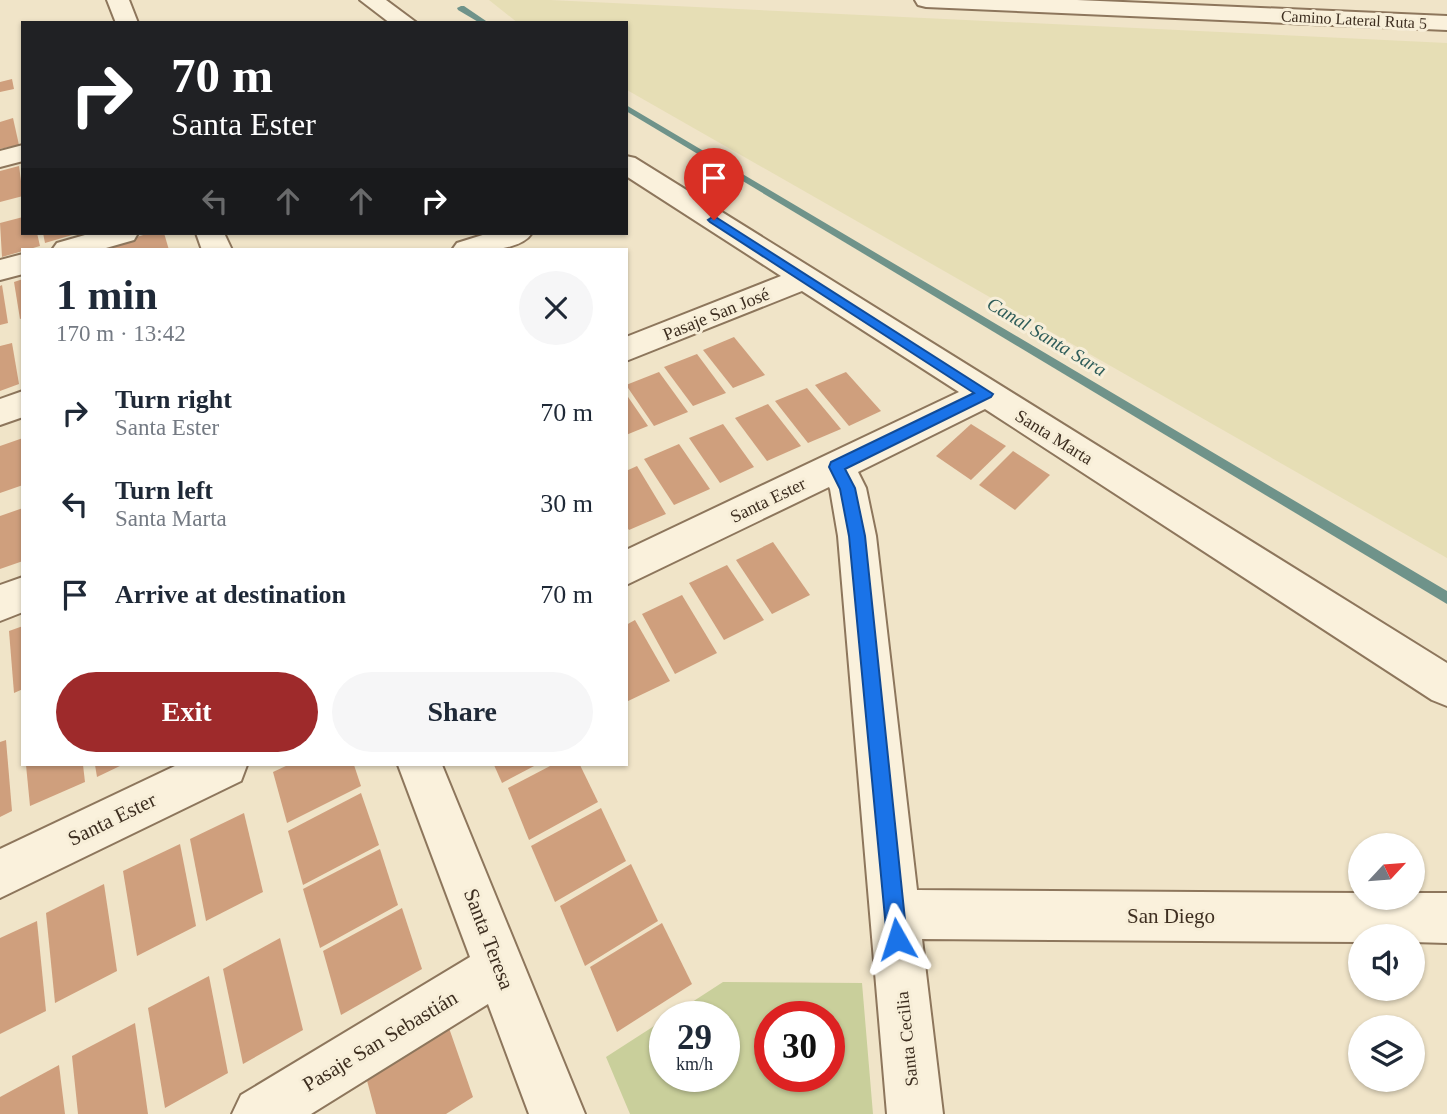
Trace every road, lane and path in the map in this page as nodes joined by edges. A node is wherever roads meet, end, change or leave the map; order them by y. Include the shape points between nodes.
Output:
1 (118, 0) edge
2 (371, 0) edge
3 (926, 0) edge
4 (126, 21) edge
5 (403, 21) edge
6 (1447, 23) edge
7 (21, 154) edge
8 (0, 159) edge
9 (628, 167) edge
10 (642, 189) edge
11 (117, 235) edge
12 (511, 235) edge
13 (73, 248) edge
14 (473, 248) edge
15 (21, 265) edge
16 (0, 270) edge
17 (805, 278) junction
18 (628, 349) edge
19 (986, 394) junction
20 (21, 405) edge
21 (0, 412) edge
22 (836, 467) junction
23 (628, 568) edge
24 (21, 595) edge
25 (0, 603) edge
26 (1447, 686) edge
27 (223, 766) edge
28 (420, 766) edge
29 (0, 874) edge
30 (895, 914) junction
31 (1447, 918) edge
32 (500, 968) junction
33 (260, 1114) edge
34 (557, 1114) edge
35 (915, 1114) edge

1 - 4 street
2 - 5 street
3 - 6 street, Camino Lateral Ruta 5
7 - 8 street
9 - 10 street, Santa Marta
10 - 17 street, Santa Marta
11 - 13 street
12 - 14 street
15 - 16 street
17 - 18 street, Pasaje San José
17 - 19 street, Santa Marta
19 - 22 street, Santa Ester
19 - 26 street, Santa Marta
20 - 21 street
22 - 23 street, Santa Ester
22 - 30 street, Santa Cecilia via 848,488 857,536
24 - 25 street
27 - 29 street, Santa Ester
28 - 32 street, Santa Teresa
30 - 31 street, San Diego
30 - 35 street, Santa Cecilia
32 - 33 street, Pasaje San Sebastián
32 - 34 street, Santa Teresa

